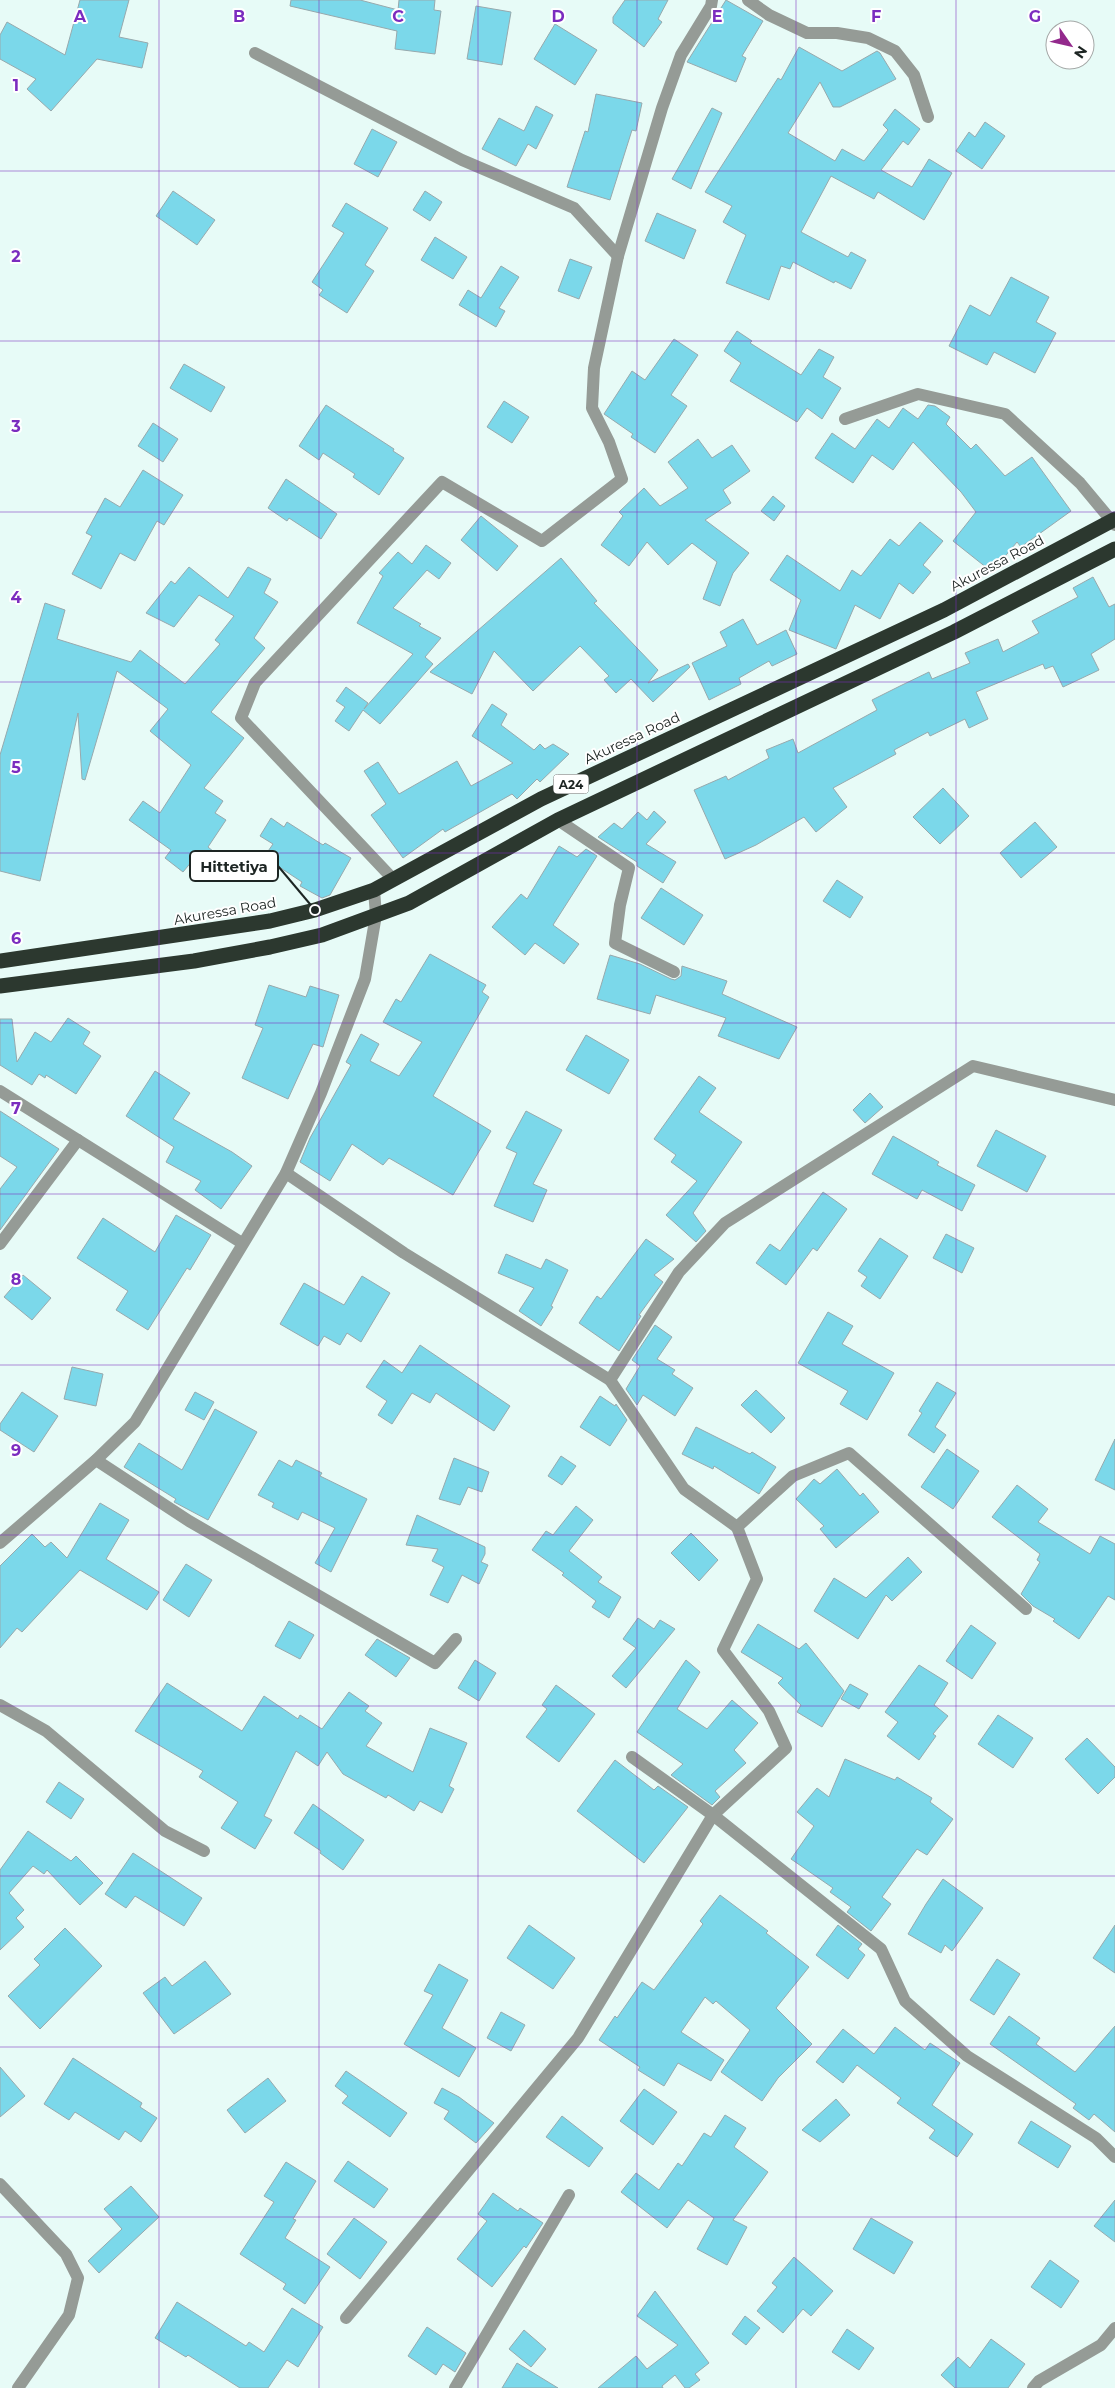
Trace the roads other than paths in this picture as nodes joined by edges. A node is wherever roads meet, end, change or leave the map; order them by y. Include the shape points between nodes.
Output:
1 (712, 0) edge
2 (748, 0) edge
3 (256, 53) dead end
4 (928, 117) dead end
5 (618, 256) junction
6 (845, 419) dead end
7 (1114, 522) edge
8 (1115, 549) edge
9 (558, 820) junction
10 (393, 879) junction
11 (374, 890) junction
12 (376, 915) junction
13 (0, 961) edge
14 (674, 972) dead end
15 (0, 986) edge
16 (0, 1091) edge
17 (1115, 1100) edge
18 (78, 1140) junction
19 (286, 1172) junction
20 (242, 1243) junction
21 (0, 1244) edge
22 (610, 1380) junction
23 (96, 1460) junction
24 (738, 1527) junction
25 (0, 1543) edge
26 (1026, 1609) dead end
27 (456, 1639) dead end
28 (0, 1705) edge
29 (632, 1757) dead end
30 (713, 1815) junction
31 (204, 1851) dead end
32 (1115, 2156) edge
33 (0, 2184) edge
34 (569, 2195) dead end
35 (346, 2318) dead end
36 (1115, 2328) edge
37 (18, 2388) edge
38 (455, 2388) edge
39 (1033, 2388) edge

1 - 5 street via 681,55
2 - 4 street via 769,15 807,33 837,32 868,38 895,51 914,75
3 - 5 street via 462,160 574,208
5 - 10 street via 594,368 592,408 622,479 542,541 442,482 255,683 241,718
6 - 7 street via 918,394 1005,414 1080,483
7 - 10 highway, Akuressa Road / A24 via 944,610 541,799
8 - 9 highway, A24 via 954,632
9 - 12 highway, A24 via 445,885
9 - 14 street via 629,868 615,943
10 - 11 highway, Akuressa Road / A24
11 - 12 street
11 - 13 highway, Akuressa Road / A24 via 270,921
12 - 15 highway, A24 via 322,935 270,947 194,961
12 - 19 street via 365,979
16 - 18 street
17 - 22 street via 973,1066 725,1223 679,1272
18 - 20 street
18 - 21 street
19 - 20 street
19 - 22 street via 404,1253
20 - 23 street via 135,1422
22 - 24 street via 684,1489
23 - 25 street
23 - 27 street via 189,1521 434,1663
24 - 26 street via 793,1476 849,1453
24 - 30 street via 757,1579 723,1650 769,1711 786,1748
28 - 31 street via 46,1732 165,1831
29 - 30 street
30 - 32 street via 882,1949 904,2001 967,2056 1096,2138
30 - 35 street via 578,2038
33 - 37 street via 66,2254 78,2278 69,2315
34 - 38 street
36 - 39 street via 1101,2345 1039,2381

